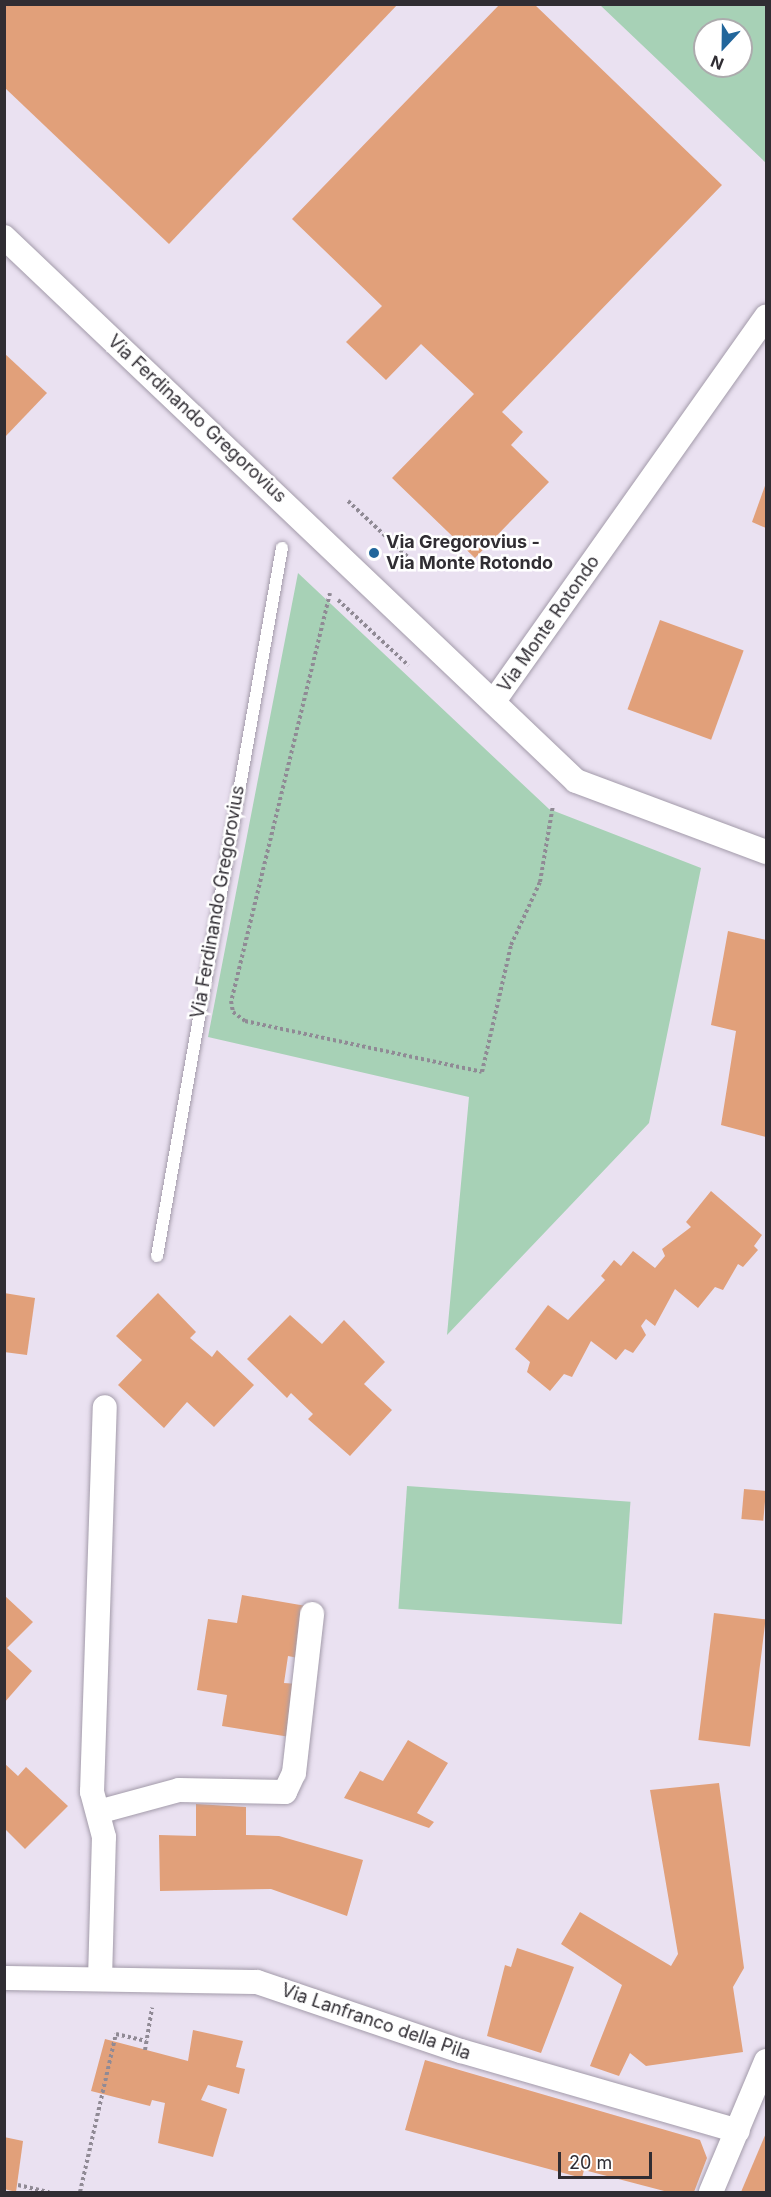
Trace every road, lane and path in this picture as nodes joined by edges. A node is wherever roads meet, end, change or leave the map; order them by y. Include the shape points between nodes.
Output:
1 (4, 237) edge
2 (766, 317) edge
3 (348, 501) dead end
4 (282, 548) dead end
5 (411, 560) dead end
6 (330, 593) dead end
7 (338, 600) dead end
8 (408, 665) dead end
9 (494, 701) junction
10 (552, 805) dead end
11 (766, 852) edge
12 (158, 1256) dead end
13 (105, 1407) dead end
14 (312, 1614) dead end
15 (98, 1812) junction
16 (4, 1978) edge
17 (100, 1979) junction
18 (152, 2007) dead end
19 (146, 2041) junction
20 (145, 2050) dead end
21 (766, 2061) edge
22 (738, 2131) junction
23 (18, 2185) dead end
24 (49, 2193) edge
25 (80, 2193) edge
26 (711, 2193) edge

1 - 9 street, Via Ferdinando Gregorovius
2 - 9 street, Via Monte Rotondo
3 - 5 path
4 - 12 lane, Via Ferdinando Gregorovius
6 - 10 path via 234,989 233,1012 245,1021 482,1071 502,973 540,882
7 - 8 path
9 - 11 street, Via Monte Rotondo via 585,786
13 - 15 street via 93,1792
14 - 15 street via 294,1773 285,1792 179,1790
15 - 17 street via 104,1837
16 - 17 street, Via Lanfranco della Pila
17 - 22 street, Via Lanfranco della Pila via 257,1982 461,2051
18 - 19 path
19 - 20 path
19 - 25 path via 116,2034
21 - 22 street
22 - 26 street
23 - 24 path

